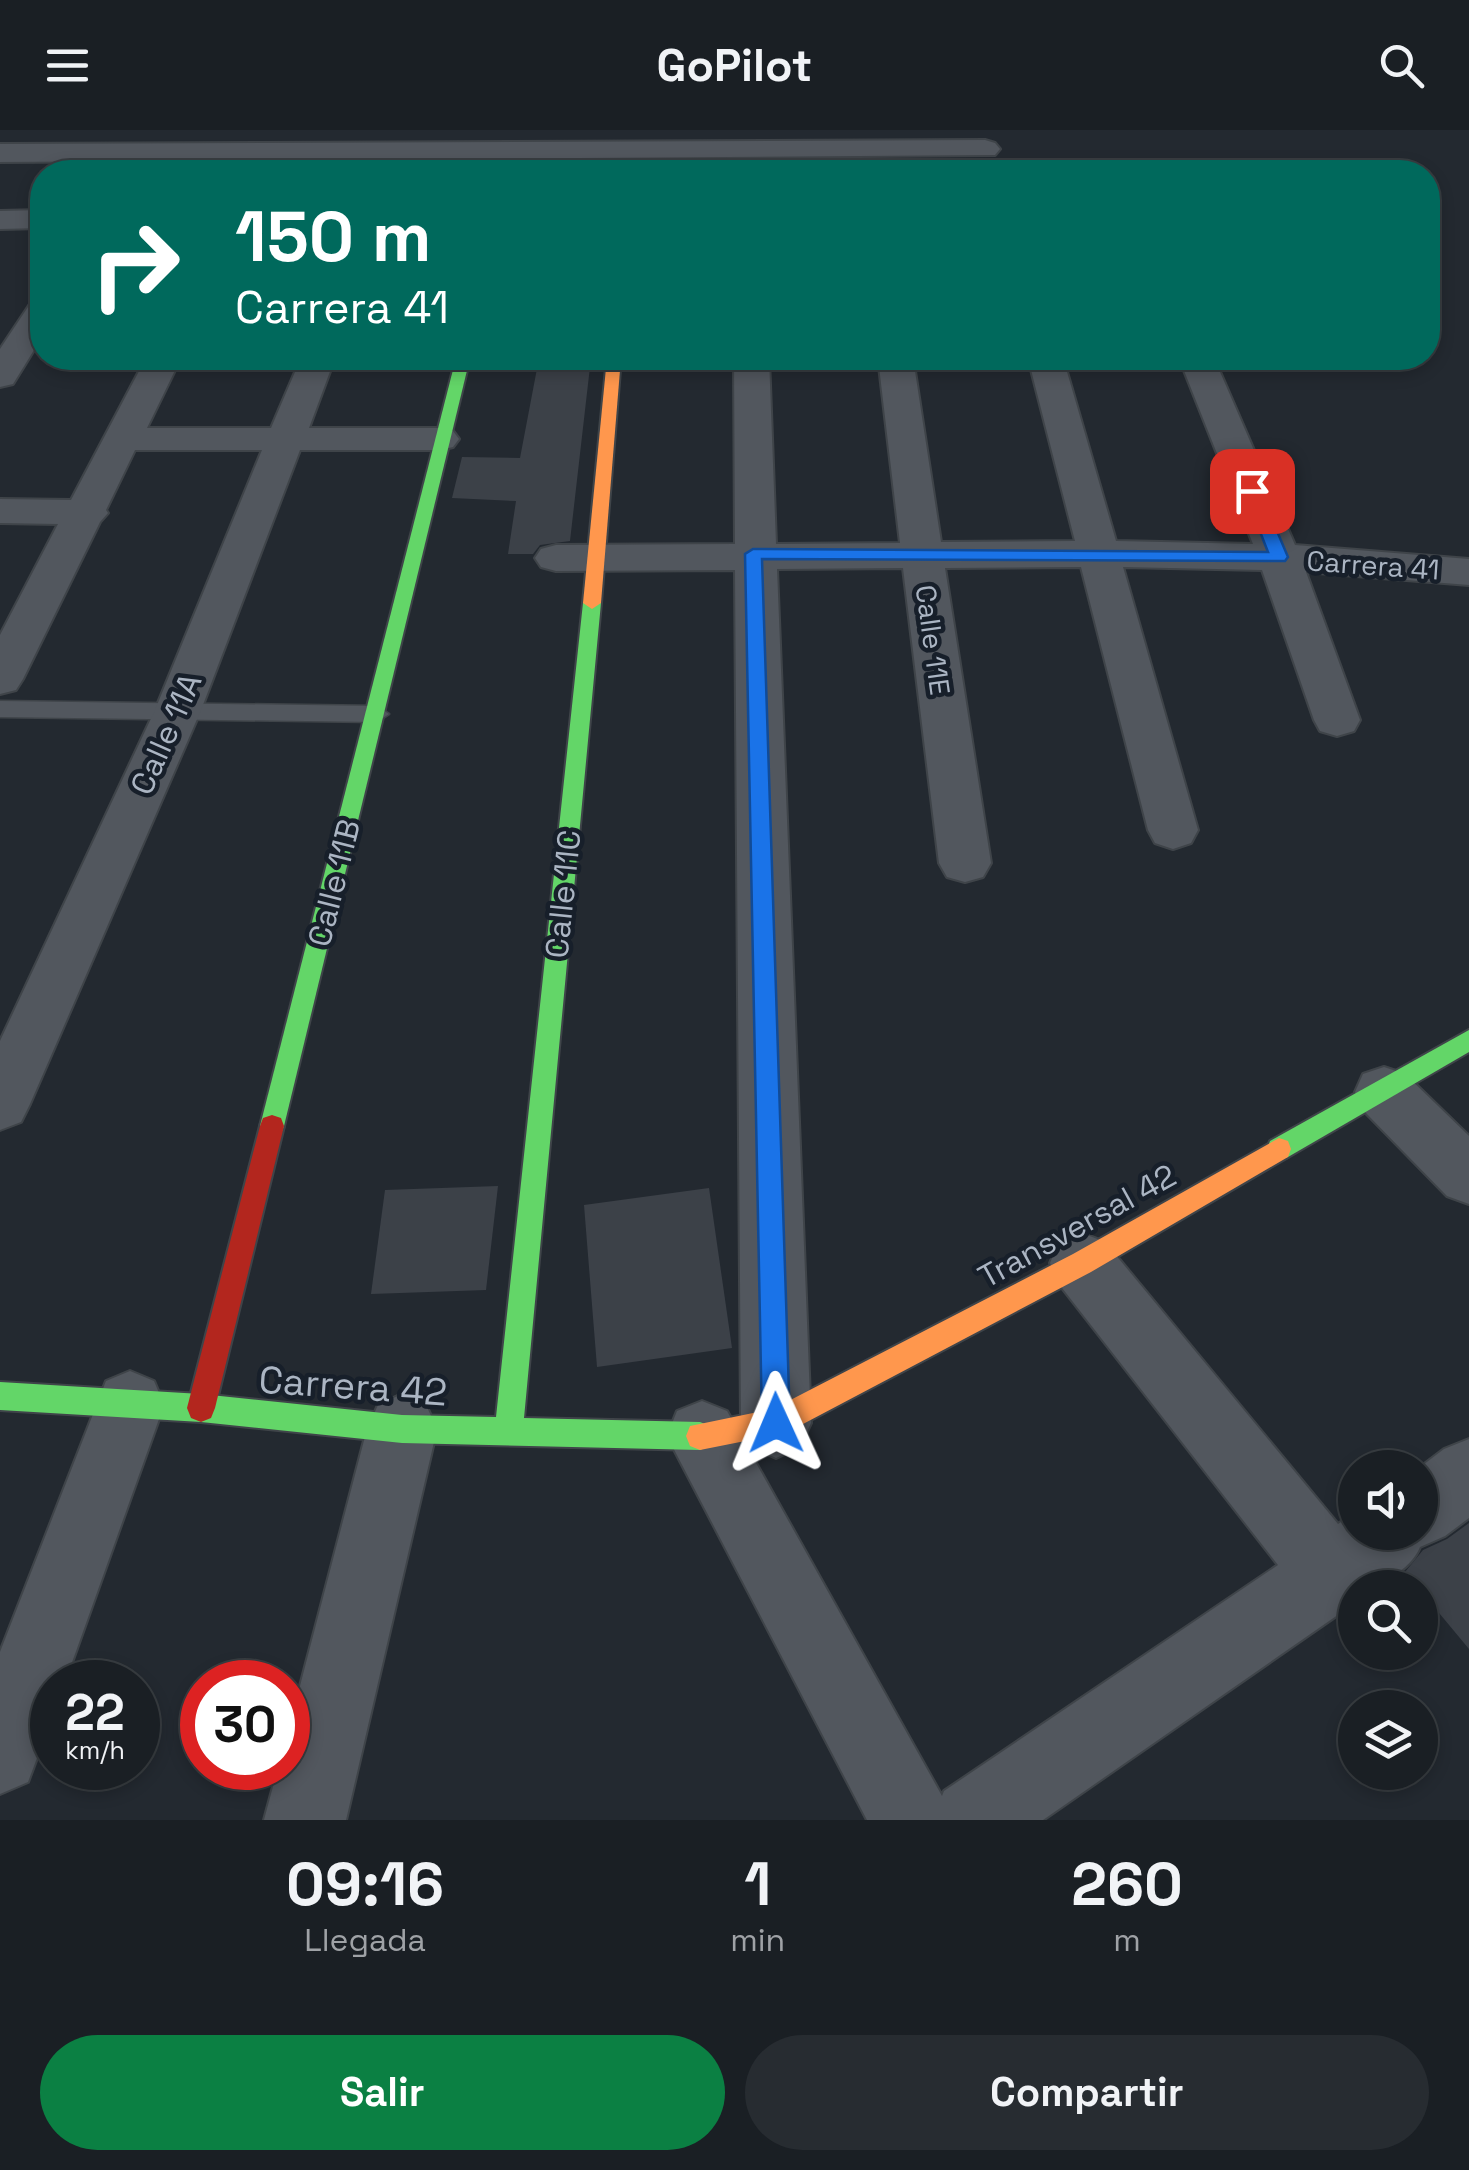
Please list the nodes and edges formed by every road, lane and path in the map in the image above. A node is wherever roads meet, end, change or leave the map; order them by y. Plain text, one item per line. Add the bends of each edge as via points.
1 (985, 150) edge
2 (257, 151) edge
3 (0, 152) edge
4 (509, 152) edge
5 (30, 219) edge
6 (0, 220) edge
7 (30, 330) edge
8 (157, 370) edge
9 (314, 370) edge
10 (460, 370) edge
11 (612, 370) edge
12 (751, 370) edge
13 (897, 370) edge
14 (1049, 370) edge
15 (1202, 370) edge
16 (0, 376) edge
17 (288, 438) junction
18 (124, 439) junction
19 (440, 439) junction
20 (0, 511) edge
21 (88, 513) junction
22 (753, 554) junction
23 (1100, 554) junction
24 (921, 555) junction
25 (577, 557) junction
26 (1279, 557) junction
27 (1469, 572) edge
28 (0, 680) edge
29 (0, 709) edge
30 (178, 710) junction
31 (377, 714) junction
32 (1337, 720) dead end
33 (1173, 830) dead end
34 (965, 863) dead end
35 (1469, 1040) edge
36 (1384, 1092) junction
37 (0, 1104) edge
38 (1469, 1176) edge
39 (1082, 1263) junction
40 (0, 1396) edge
41 (130, 1405) junction
42 (201, 1408) junction
43 (776, 1423) junction
44 (402, 1429) junction
45 (509, 1429) junction
46 (702, 1436) junction
47 (1469, 1474) edge
48 (1438, 1497) edge
49 (1361, 1554) edge
50 (0, 1754) edge
51 (305, 1820) edge
52 (911, 1820) edge
53 (972, 1820) edge

1 - 4 street
2 - 3 street
2 - 4 street
5 - 6 street
7 - 16 street
8 - 18 street
9 - 17 street, Calle 11A
10 - 19 street, Calle 11B
11 - 25 street, Calle 11C
12 - 22 street
13 - 24 street, Calle 11E
14 - 23 street
15 - 26 street
17 - 18 street
17 - 19 street
17 - 30 street, Calle 11A
18 - 21 street
19 - 31 street, Calle 11B
20 - 21 street
21 - 28 street
22 - 24 street, Carrera 41
22 - 25 street, Carrera 41
22 - 43 street
23 - 24 street, Carrera 41
23 - 26 street, Carrera 41
23 - 33 street
24 - 34 street, Calle 11E
25 - 45 street, Calle 11C
26 - 27 street, Carrera 41
26 - 32 street
29 - 30 lane
30 - 31 lane
30 - 37 street, Calle 11A
31 - 42 street, Calle 11B
35 - 36 street, Transversal 42
36 - 38 street
36 - 39 street, Transversal 42
39 - 43 street, Transversal 42
39 - 49 street
40 - 41 street, Carrera 42
41 - 42 street, Carrera 42
41 - 50 street
42 - 44 street, Carrera 42
43 - 46 street, Transversal 42
44 - 45 street, Carrera 42
44 - 51 street
45 - 46 street, Carrera 42
46 - 52 street
47 - 48 street
49 - 53 street

